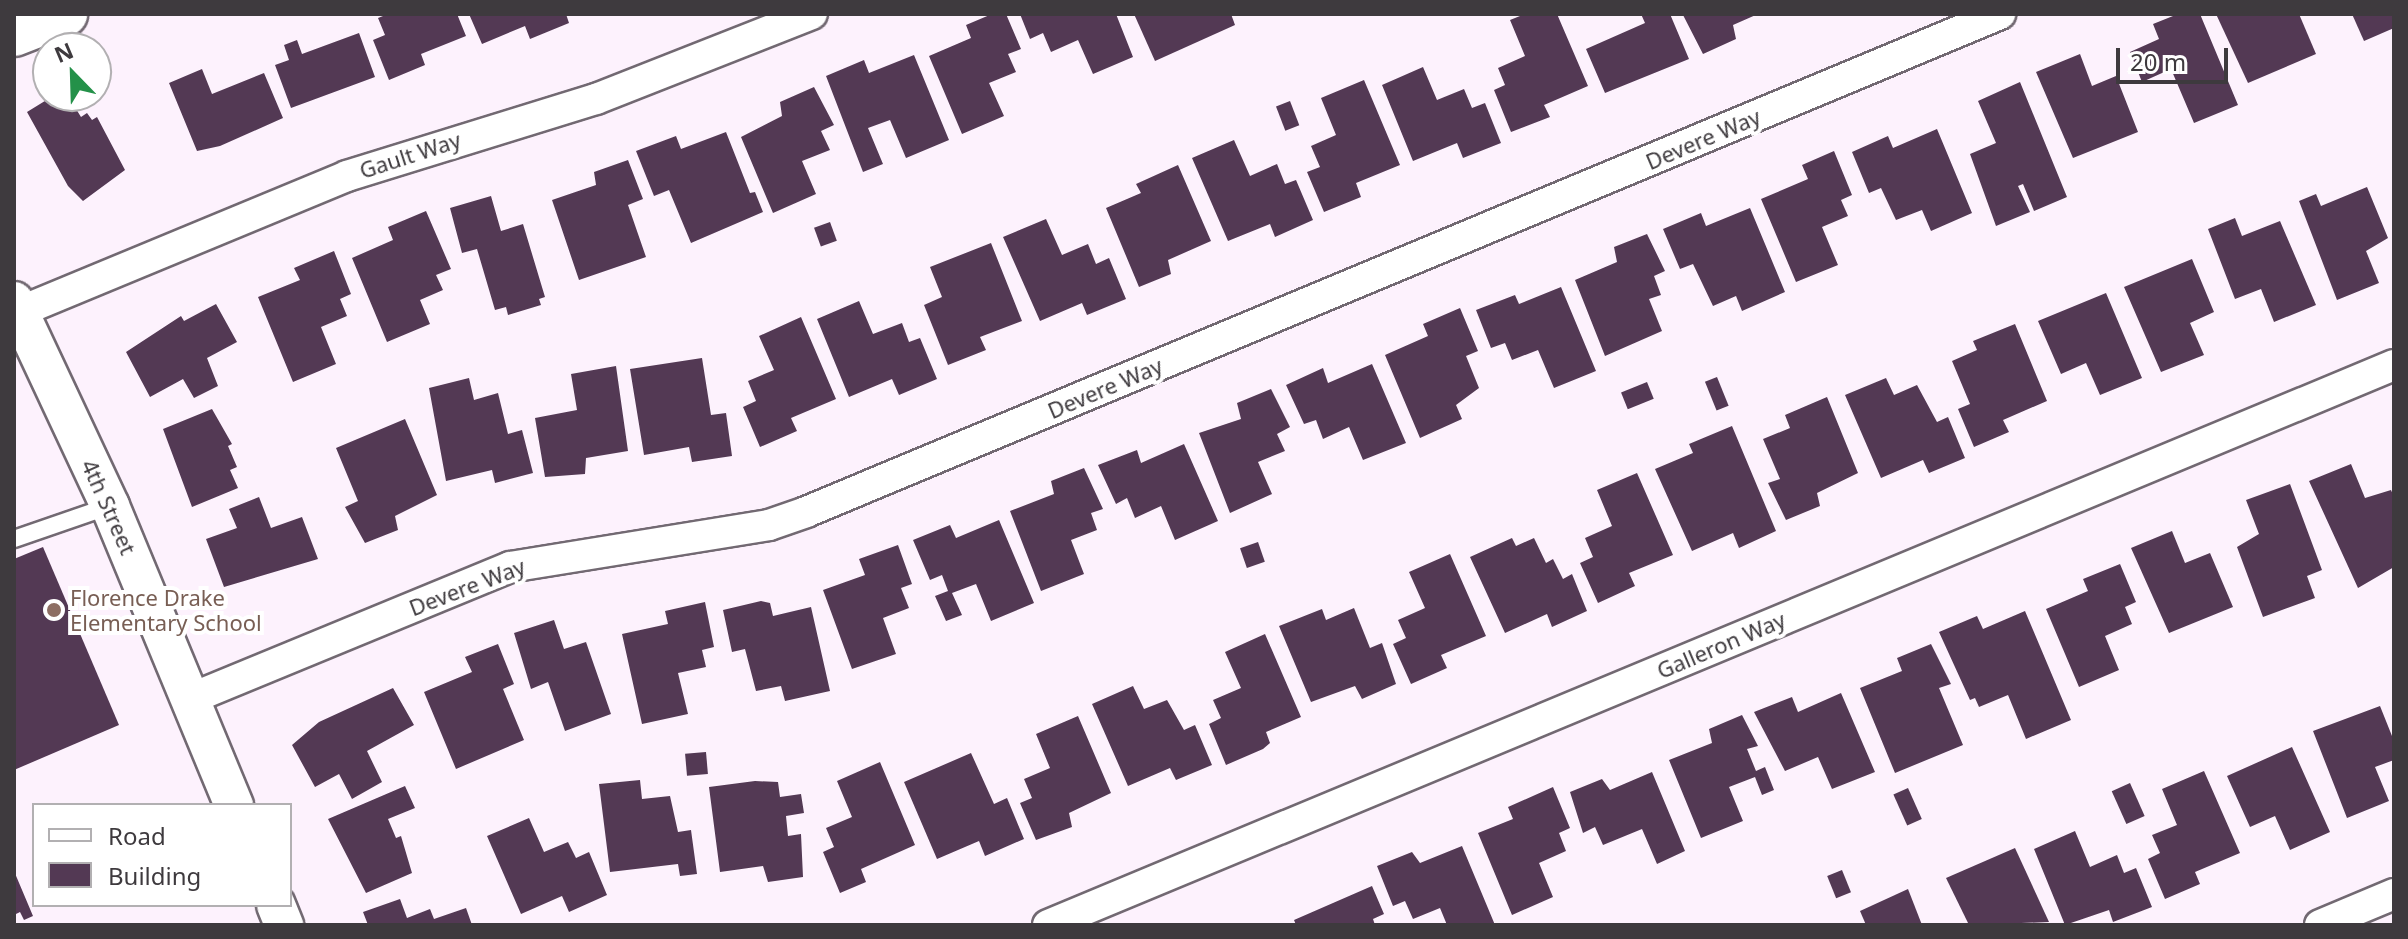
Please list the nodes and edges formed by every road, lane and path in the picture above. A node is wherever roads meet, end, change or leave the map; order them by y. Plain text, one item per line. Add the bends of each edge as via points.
1 (65, 14) edge
2 (812, 14) edge
3 (2000, 14) edge
4 (14, 34) edge
5 (15, 309) edge
6 (2394, 365) edge
7 (110, 506) junction
8 (14, 539) edge
9 (190, 699) junction
10 (233, 803) edge
11 (2394, 894) edge
12 (1048, 925) edge
13 (2320, 925) edge

1 - 4 main road
2 - 5 street, Gault Way via 596,99 347,176
3 - 9 street, Devere Way via 806,512 769,525 510,567
5 - 7 street, 4th Street
6 - 12 street, Galleron Way
7 - 8 lane
7 - 9 street, 4th Street
9 - 10 street, 4th Street
11 - 13 street

